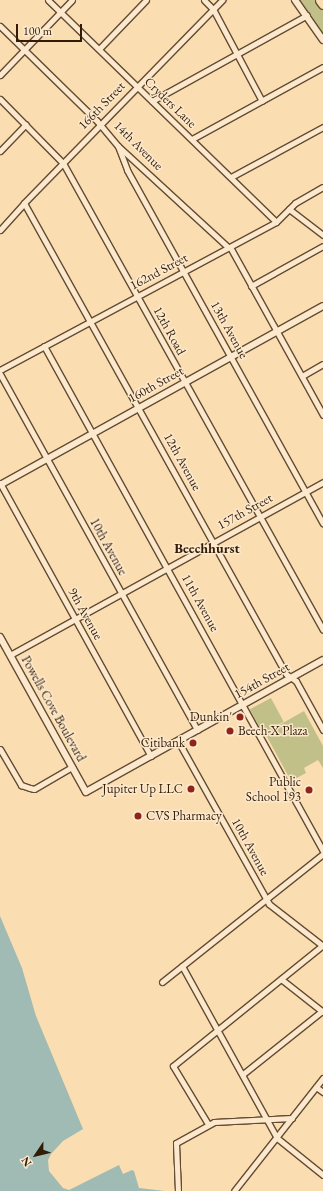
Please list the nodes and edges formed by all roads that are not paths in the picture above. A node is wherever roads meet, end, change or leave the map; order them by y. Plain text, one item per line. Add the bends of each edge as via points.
1 (48, 0) edge
2 (72, 0) edge
3 (146, 0) edge
4 (204, 0) edge
5 (222, 0) edge
6 (295, 0) edge
7 (320, 0) edge
8 (323, 4) edge
9 (213, 8) junction
10 (61, 12) junction
11 (307, 15) junction
12 (0, 26) edge
13 (323, 40) edge
14 (24, 49) junction
15 (99, 49) junction
16 (238, 54) junction
17 (323, 67) edge
18 (0, 75) edge
19 (137, 86) junction
20 (0, 99) edge
21 (152, 101) junction
22 (262, 101) junction
23 (26, 124) junction
24 (100, 124) junction
25 (323, 127) edge
26 (192, 139) junction
27 (118, 146) junction
28 (0, 151) edge
29 (63, 163) junction
30 (231, 177) junction
31 (323, 187) edge
32 (24, 203) junction
33 (289, 209) junction
34 (276, 222) junction
35 (1, 226) edge
36 (323, 235) edge
37 (323, 246) edge
38 (229, 247) junction
39 (184, 271) junction
40 (251, 286) junction
41 (137, 296) junction
42 (323, 306) edge
43 (91, 321) junction
44 (277, 331) junction
45 (44, 346) junction
46 (231, 356) junction
47 (323, 364) edge
48 (0, 370) edge
49 (0, 374) edge
50 (302, 376) junction
51 (185, 382) junction
52 (139, 408) junction
53 (323, 415) edge
54 (93, 433) junction
55 (47, 459) junction
56 (323, 482) edge
57 (0, 484) edge
58 (305, 492) junction
59 (260, 517) junction
60 (323, 523) edge
61 (214, 542) junction
62 (168, 568) junction
63 (122, 594) junction
64 (75, 619) junction
65 (323, 630) edge
66 (0, 638) edge
67 (10, 655) junction
68 (323, 660) edge
69 (291, 678) junction
70 (242, 705) junction
71 (197, 730) junction
72 (323, 730) edge
73 (178, 741) junction
74 (0, 749) edge
75 (151, 756) junction
76 (72, 767) junction
77 (86, 792) joint
78 (323, 851) edge
79 (323, 854) edge
80 (266, 899) junction
81 (323, 946) edge
82 (182, 966) junction
83 (281, 979) junction
84 (162, 982) dead end
85 (322, 1012) edge
86 (218, 1031) junction
87 (242, 1074) junction
88 (323, 1078) edge
89 (316, 1087) junction
90 (323, 1092) edge
91 (292, 1118) junction
92 (268, 1119) junction
93 (208, 1124) junction
94 (276, 1138) junction
95 (323, 1175) edge
96 (178, 1191) edge
97 (234, 1191) edge

1 - 10 street, Cryders Lane
2 - 10 street
3 - 15 street
4 - 9 street
5 - 9 street, 166th Street
6 - 11 street
7 - 8 highway
9 - 16 street
9 - 19 street, 166th Street
10 - 14 street
10 - 15 street, Cryders Lane
11 - 13 street
11 - 16 street
12 - 14 street, 14th Avenue
14 - 18 street
14 - 24 street, 14th Avenue
15 - 19 street, Cryders Lane
16 - 21 street
16 - 22 street
17 - 22 street
19 - 21 street, Cryders Lane
19 - 24 street, 166th Street
20 - 23 street, 12th Road
21 - 26 street, Cryders Lane
22 - 26 street
23 - 28 street
23 - 29 street, 12th Road
24 - 27 street, 14th Avenue
24 - 29 street, 166th Street
25 - 30 street
26 - 30 street, Cryders Lane
27 - 38 street, 14th Avenue
27 - 39 street, 13th Avenue via 127,170
29 - 32 street, 166th Street
29 - 41 street, 12th Road
30 - 34 street, Cryders Lane
31 - 33 street, 162nd Street
32 - 35 street, 166th Street
32 - 43 street, 12th Avenue
33 - 34 street, 162nd Street
33 - 36 street
34 - 38 street, 162nd Street
37 - 40 street
38 - 39 street, 162nd Street
38 - 40 street, 14th Avenue
39 - 41 street, 162nd Street
39 - 46 street, 13th Avenue
40 - 44 street, 14th Avenue
41 - 43 street, 162nd Street
41 - 51 street, 12th Road
42 - 44 street, 160th Street
43 - 45 street, 162nd Street
43 - 52 street, 12th Avenue
44 - 46 street, 160th Street
44 - 50 street, 14th Avenue
45 - 48 street, 162nd Street
45 - 54 street, 11th Avenue
46 - 51 street, 160th Street
46 - 58 street, 13th Avenue
47 - 50 street
49 - 55 street, 10th Avenue
50 - 53 street, 14th Avenue
51 - 52 street, 160th Street
51 - 59 street, 12th Road
52 - 54 street, 160th Street
52 - 61 street, 12th Avenue
54 - 55 street, 160th Street
54 - 62 street, 11th Avenue
55 - 57 street, 160th Street
55 - 63 street, 10th Avenue
56 - 58 street, 157th Street
57 - 64 street, 9th Avenue
58 - 59 street, 157th Street
58 - 60 street, 13th Avenue
59 - 61 street, 157th Street
59 - 65 street, 12th Road
61 - 62 street, 157th Street
61 - 69 street, 12th Avenue via 286,674
62 - 63 street, 157th Street
62 - 70 street, 11th Avenue
63 - 64 street, 157th Street
63 - 71 street, 10th Avenue
64 - 67 street, 157th Street
64 - 75 street, 9th Avenue
66 - 67 street, Powells Cove Boulevard
67 - 76 street, Powells Cove Boulevard
68 - 69 street, 154th Street
69 - 70 street, 154th Street
69 - 72 street, 12th Avenue via 296,681
70 - 71 street, 154th Street
70 - 78 street, 11th Avenue
71 - 73 street, 154th Street
73 - 75 street, 154th Street
73 - 80 street, 10th Avenue
74 - 76 street via 21,785 34,789
75 - 77 street, 154th Street
76 - 77 street, Powells Cove Boulevard
79 - 80 street
80 - 81 street, 10th Avenue
80 - 82 street
81 - 83 street
82 - 84 street
82 - 86 street
83 - 85 street
83 - 86 street
85 - 87 street
86 - 87 street
86 - 93 street via 173,1066
87 - 92 street
88 - 89 street
89 - 90 street
89 - 91 street
91 - 92 street
91 - 94 street
92 - 93 street
92 - 94 street
93 - 96 street via 176,1143
94 - 95 street
94 - 97 street

